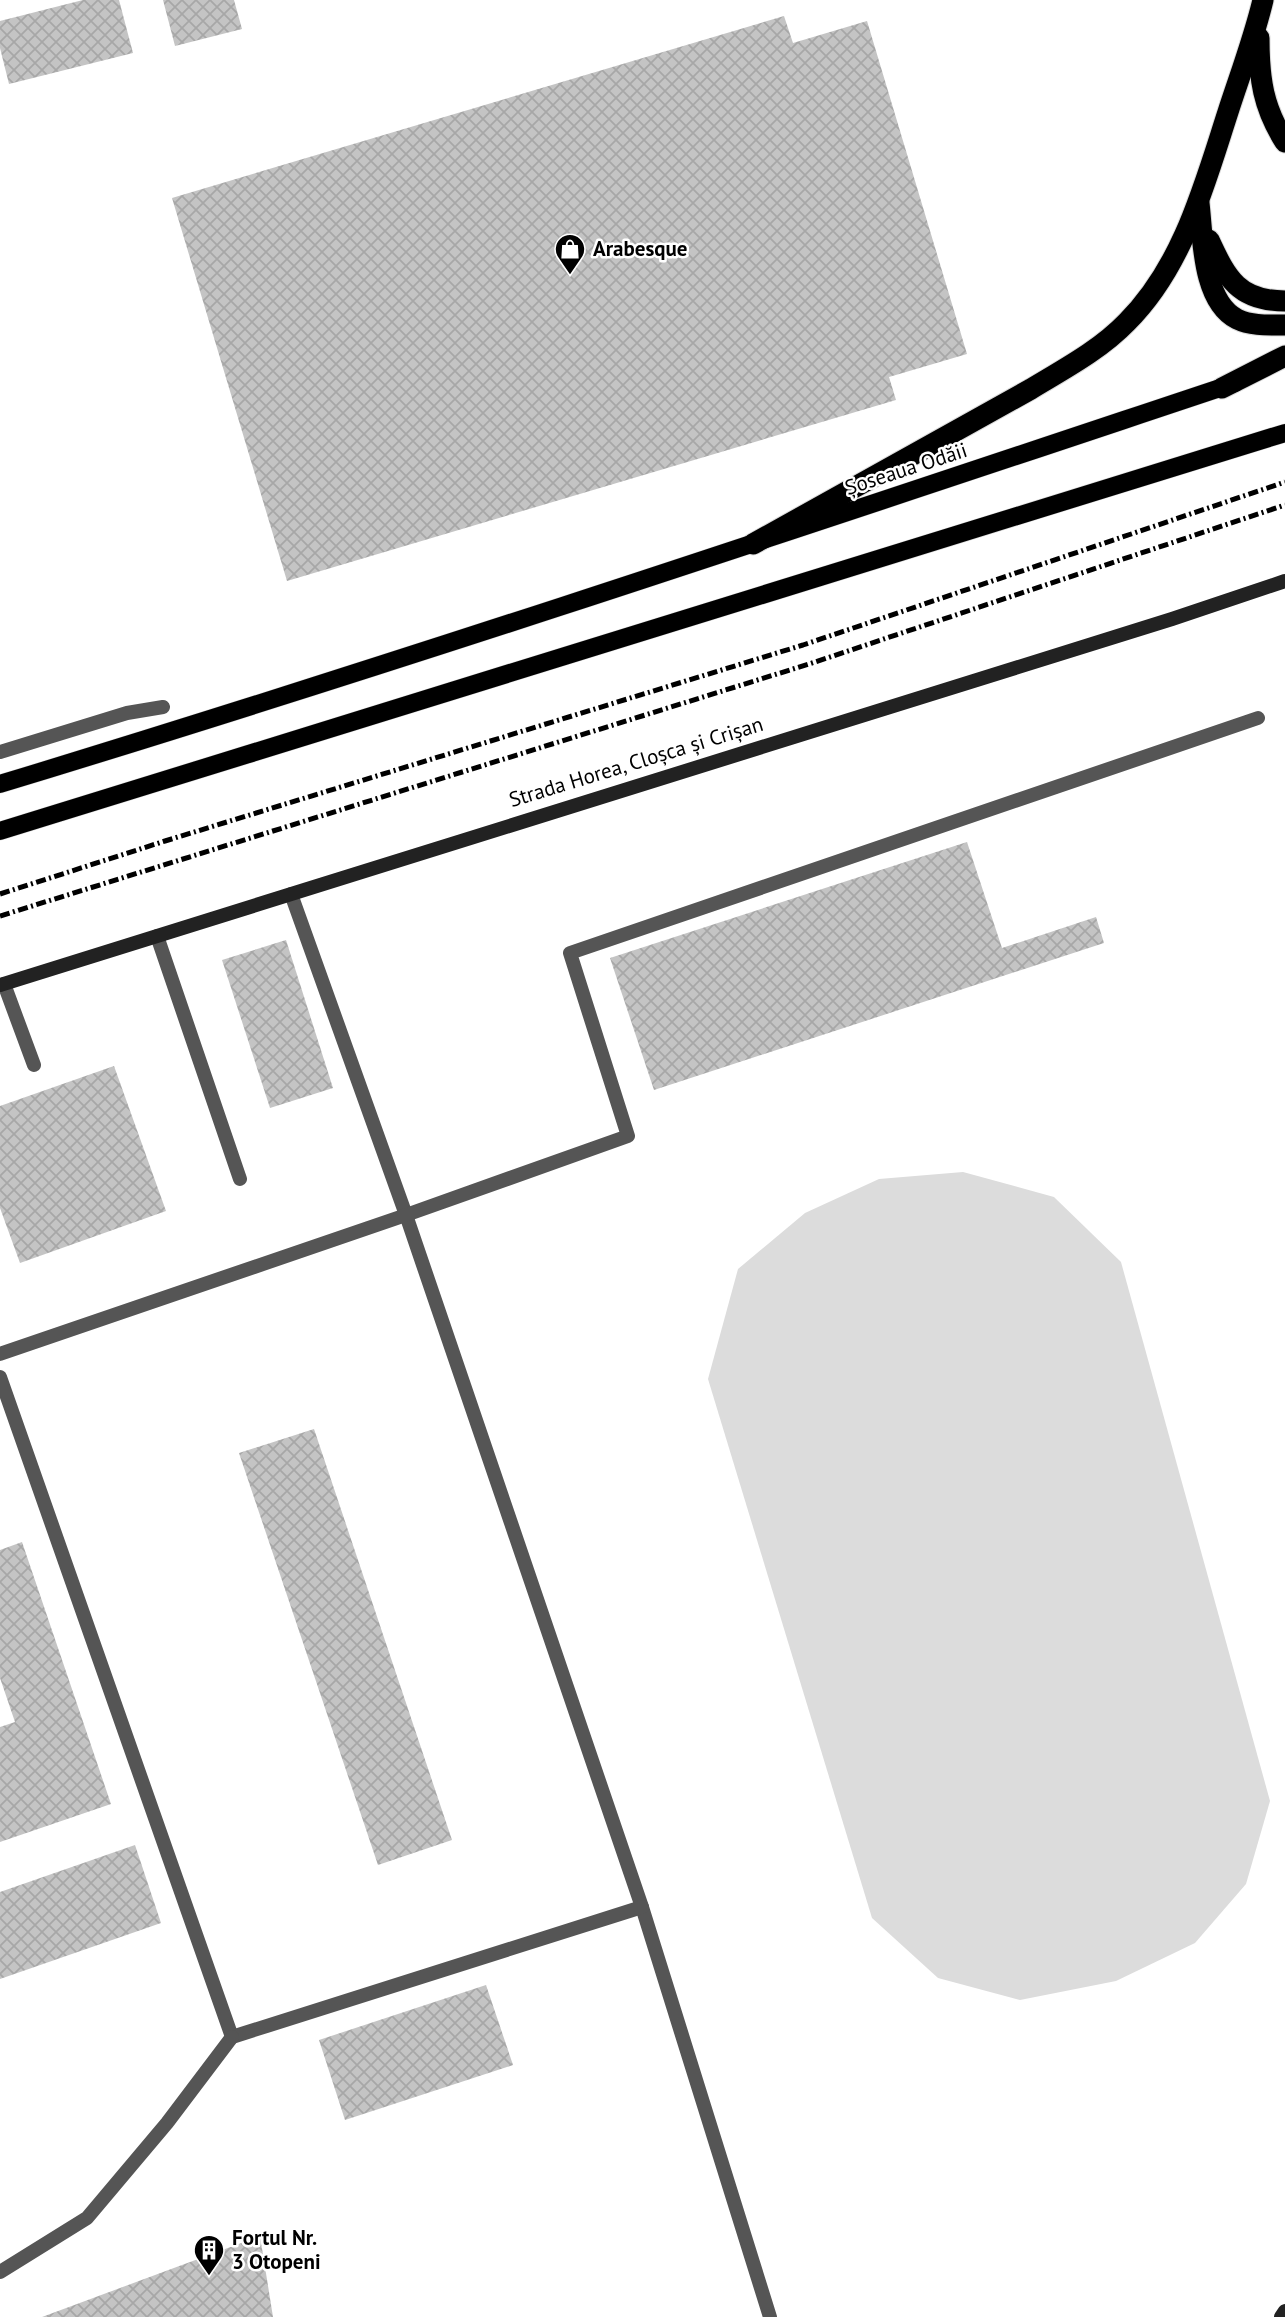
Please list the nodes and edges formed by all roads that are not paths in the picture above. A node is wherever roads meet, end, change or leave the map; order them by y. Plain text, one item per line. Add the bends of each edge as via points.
1 (1262, 7) edge
2 (1285, 142) edge
3 (1199, 203) junction
4 (1202, 226) junction
5 (1285, 301) edge
6 (1285, 325) edge
7 (1285, 356) edge
8 (1285, 367) edge
9 (1222, 388) junction
10 (1285, 433) edge
11 (753, 544) junction
12 (1285, 581) edge
13 (163, 707) dead end
14 (1258, 718) dead end
15 (0, 752) edge
16 (0, 784) edge
17 (0, 831) edge
18 (291, 894) junction
19 (157, 936) junction
20 (2, 985) edge
21 (34, 1065) dead end
22 (240, 1179) dead end
23 (406, 1216) junction
24 (0, 1353) edge
25 (0, 1377) edge
26 (642, 1907) junction
27 (232, 2037) junction
28 (0, 2272) edge
29 (1285, 2311) edge
30 (770, 2317) edge
31 (1281, 2317) edge

1 - 2 highway via 1259,69 1263,93 1272,122
1 - 3 highway
3 - 4 highway
3 - 11 highway via 1153,292 1104,342 1031,389
4 - 5 highway via 1219,262 1242,291 1255,299
4 - 6 highway via 1210,285 1227,312 1249,323
7 - 9 highway
8 - 9 main road, Șoseaua Odăii
9 - 11 main road, Șoseaua Odăii
10 - 17 main road
11 - 16 main road, Șoseaua Odăii
12 - 18 street, Strada Horea, Cloșca și Crișan
13 - 15 lane via 127,713
14 - 23 lane via 570,953 628,1136
18 - 19 street, Strada Horea, Cloșca și Crișan
18 - 23 lane
19 - 20 street, Strada Horea, Cloșca și Crișan
19 - 22 lane
20 - 21 lane
23 - 24 lane
23 - 26 lane
25 - 27 lane
26 - 27 lane
26 - 30 lane
27 - 28 lane via 87,2218
29 - 31 street

